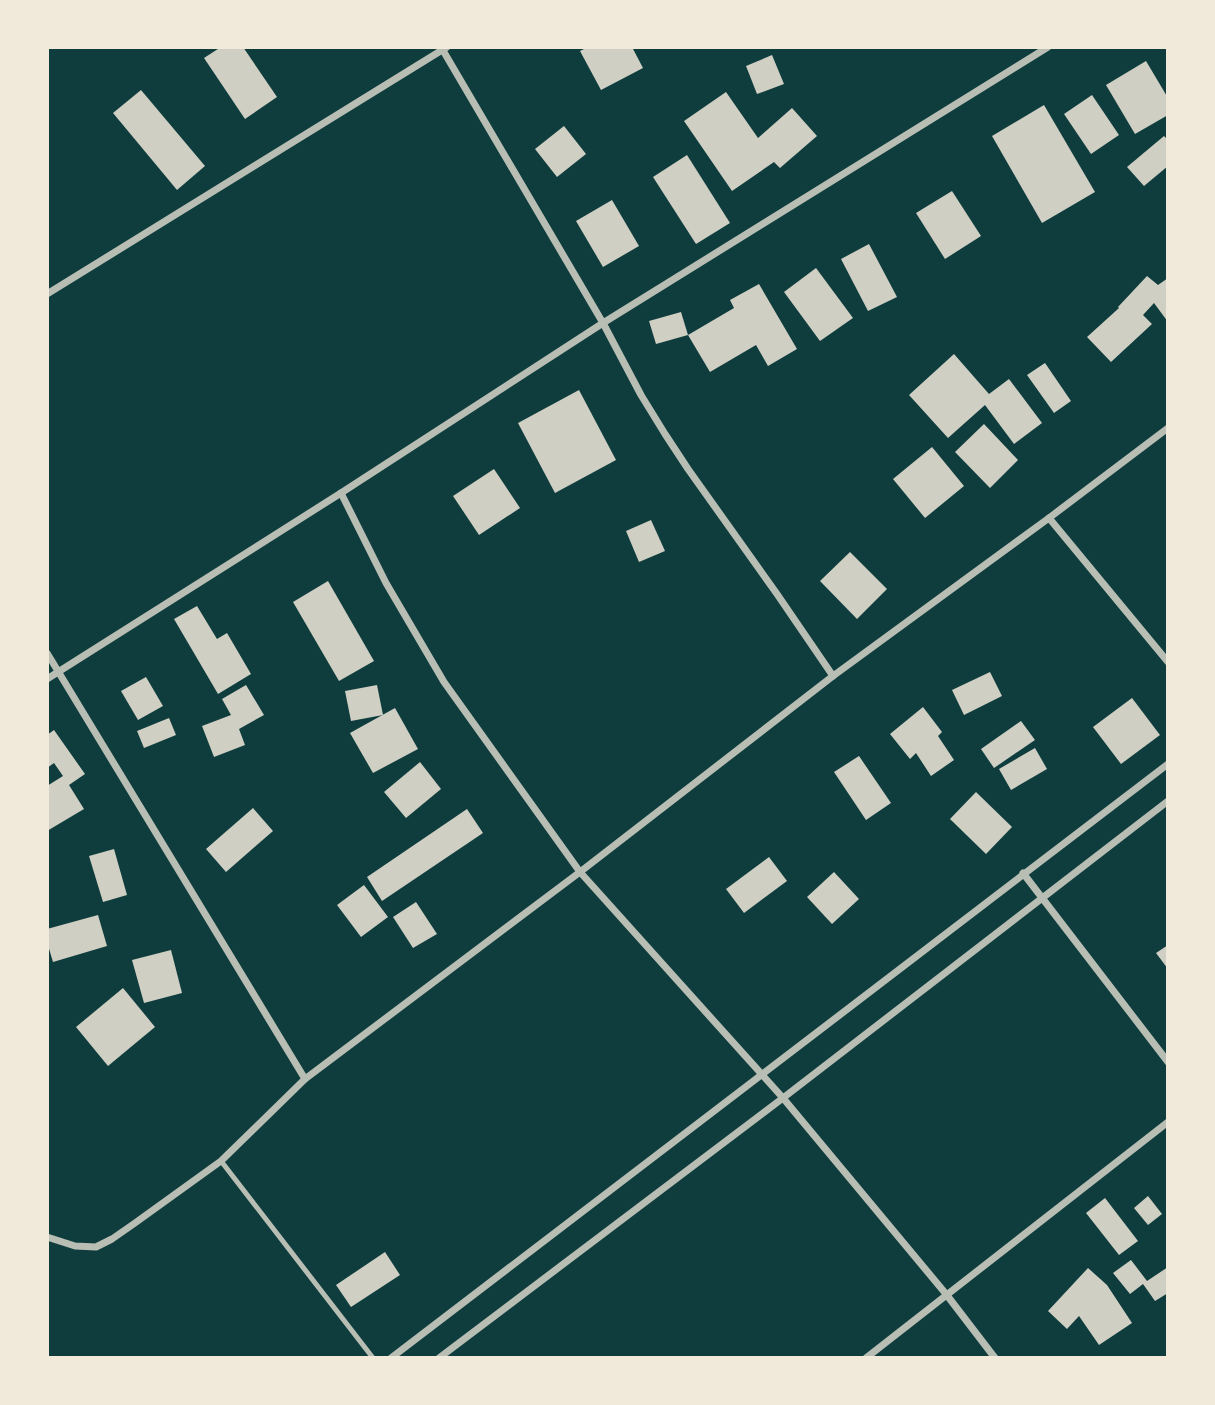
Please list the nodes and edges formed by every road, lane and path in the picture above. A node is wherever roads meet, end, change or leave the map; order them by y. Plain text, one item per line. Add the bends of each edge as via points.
1 (1048, 47) edge
2 (443, 48) edge
3 (47, 294) edge
4 (603, 323) junction
5 (1168, 428) edge
6 (341, 493) junction
7 (1049, 518) junction
8 (47, 653) edge
9 (1168, 662) edge
10 (58, 672) junction
11 (833, 676) junction
12 (47, 678) edge
13 (1168, 764) edge
14 (1168, 801) edge
15 (580, 872) junction
16 (1023, 873) junction
17 (1043, 897) junction
18 (1168, 1062) edge
19 (761, 1074) junction
20 (305, 1079) junction
21 (783, 1098) junction
22 (1168, 1122) edge
23 (220, 1161) junction
24 (47, 1237) edge
25 (946, 1294) junction
26 (373, 1358) edge
27 (391, 1358) edge
28 (439, 1358) edge
29 (866, 1358) edge
30 (995, 1358) edge

1 - 4 street
2 - 3 street
2 - 4 street
4 - 6 street
4 - 11 street via 680,458
5 - 7 street
6 - 10 street
6 - 15 street via 444,682
7 - 9 street
7 - 11 street
8 - 10 street
10 - 12 street
10 - 20 street
11 - 15 street
13 - 16 street
14 - 17 street
15 - 19 street
15 - 20 street
16 - 17 street
16 - 19 street
17 - 18 street
17 - 21 street
19 - 21 street
19 - 27 street
20 - 23 street
21 - 25 street
21 - 28 street
22 - 25 street
23 - 24 street via 96,1247
23 - 26 lane
25 - 29 street
25 - 30 street

